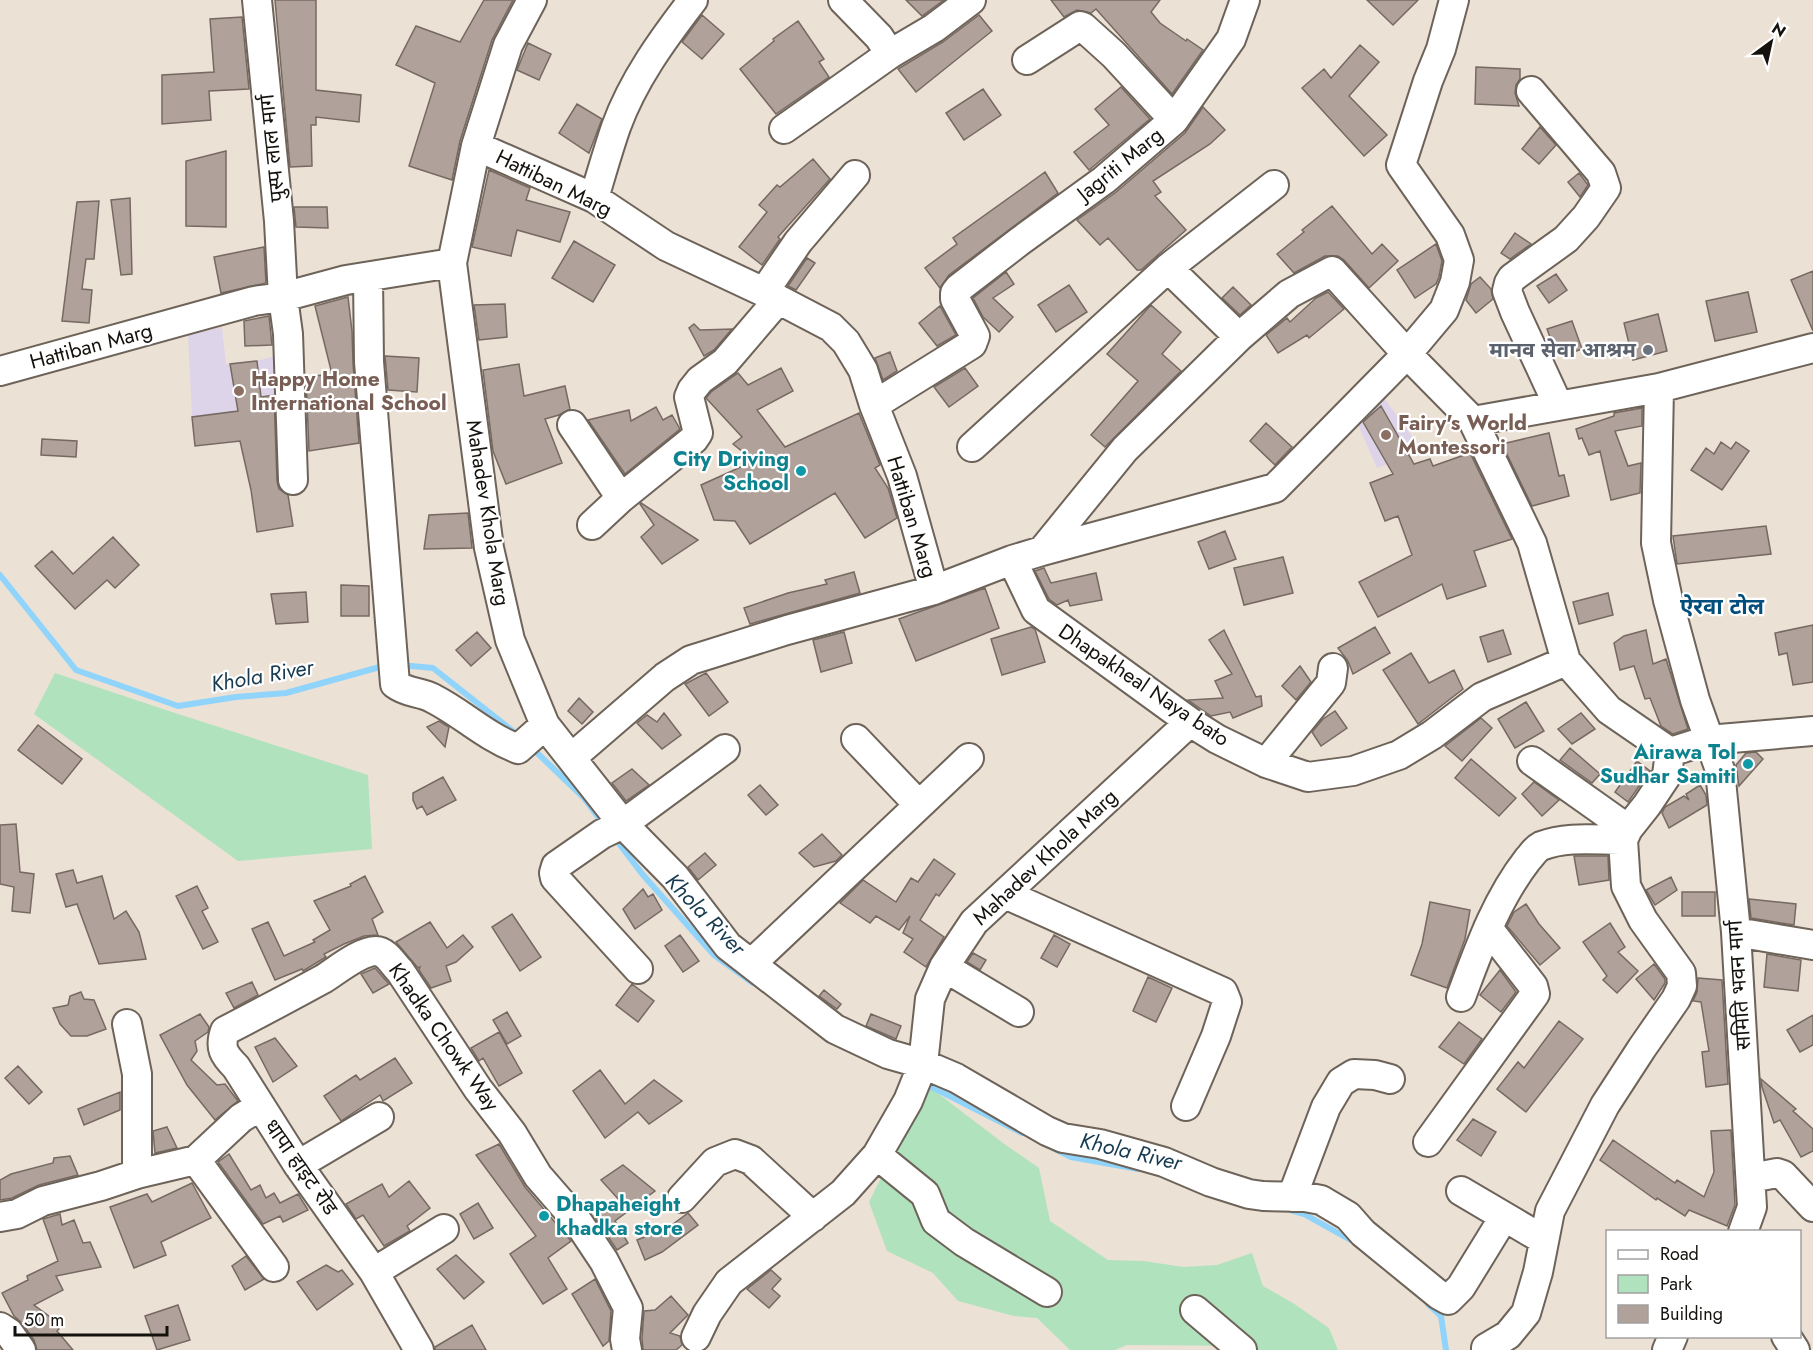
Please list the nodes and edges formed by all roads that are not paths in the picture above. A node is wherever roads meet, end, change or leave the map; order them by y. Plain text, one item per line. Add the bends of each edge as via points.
1 (257, 0) edge
2 (532, 0) edge
3 (693, 0) edge
4 (843, 0) edge
5 (971, 0) edge
6 (1245, 0) edge
7 (1454, 0) edge
8 (890, 54) junction
9 (1027, 60) dead end
10 (1532, 91) dead end
11 (1174, 120) junction
12 (784, 129) dead end
13 (476, 146) junction
14 (855, 175) dead end
15 (1274, 184) dead end
16 (594, 198) junction
17 (452, 263) junction
18 (1168, 268) junction
19 (368, 277) junction
20 (771, 296) junction
21 (283, 297) junction
22 (1239, 337) junction
23 (1813, 348) edge
24 (1407, 354) junction
25 (0, 370) edge
26 (1659, 388) junction
27 (874, 405) junction
28 (1558, 405) junction
29 (1473, 421) junction
30 (572, 425) dead end
31 (972, 447) dead end
32 (293, 480) dead end
33 (621, 498) junction
34 (592, 525) dead end
35 (1042, 551) junction
36 (1012, 560) junction
37 (934, 590) junction
38 (1566, 660) junction
39 (1333, 668) dead end
40 (1190, 722) junction
41 (1813, 731) edge
42 (531, 737) junction
43 (856, 739) dead end
44 (1708, 740) junction
45 (724, 749) dead end
46 (1670, 752) junction
47 (571, 758) junction
48 (969, 758) dead end
49 (1532, 761) dead end
50 (1266, 763) junction
51 (919, 805) junction
52 (613, 828) junction
53 (1626, 835) junction
54 (1005, 894) junction
55 (1488, 928) junction
56 (1736, 932) junction
57 (1813, 945) edge
58 (752, 963) junction
59 (944, 967) junction
60 (638, 969) dead end
61 (1461, 997) dead end
62 (1019, 1012) dead end
63 (127, 1024) dead end
64 (921, 1070) junction
65 (1390, 1079) dead end
66 (1186, 1106) dead end
67 (260, 1107) junction
68 (379, 1117) dead end
69 (1428, 1142) dead end
70 (877, 1155) junction
71 (195, 1160) junction
72 (298, 1165) junction
73 (137, 1174) junction
74 (1751, 1178) junction
75 (1461, 1191) dead end
76 (1292, 1197) junction
77 (682, 1198) dead end
78 (1813, 1207) edge
79 (0, 1217) edge
80 (813, 1217) junction
81 (1504, 1217) junction
82 (444, 1229) dead end
83 (1744, 1230) edge
84 (1544, 1240) junction
85 (274, 1267) dead end
86 (374, 1272) junction
87 (1047, 1292) dead end
88 (1195, 1310) dead end
89 (0, 1327) edge
90 (697, 1346) edge
91 (1486, 1348) dead end
92 (21, 1350) edge
93 (419, 1350) edge
94 (627, 1350) edge
95 (1242, 1350) edge

1 - 21 street, पुस्प लाल मार्ग
2 - 13 street via 508,45
3 - 16 street via 637,82 616,126
4 - 8 street
5 - 8 street
6 - 11 street, Jagriti Marg via 1231,39
7 - 24 street, Hattiban Marg via 1401,165 1450,235 1459,260 1444,310
8 - 12 street
9 - 11 street via 1083,27
10 - 28 street via 1601,173 1606,188 1566,239 1509,283 1515,312
11 - 27 street, Jagriti Marg via 1104,180 959,288 956,299 975,340
13 - 16 street, Hattiban Marg
13 - 17 street, Hattiban Marg
14 - 20 street via 798,242
15 - 18 street
16 - 20 street, Hattiban Marg via 666,246
17 - 19 street, Hattiban Marg
17 - 42 street, Mahadev Khola Marg via 489,548
18 - 22 street
18 - 31 street
19 - 21 street, Hattiban Marg
19 - 42 street via 369,362 395,684 405,692 434,698 489,736
20 - 27 street, Hattiban Marg via 831,327 846,342 863,370
20 - 33 street via 725,362 692,390 689,397 698,433 694,439
21 - 25 street, Hattiban Marg via 254,301
21 - 32 street, पुस्प लाल मार्ग
22 - 24 street via 1289,294 1332,271
22 - 35 street via 1125,449
23 - 26 street
24 - 29 street
24 - 35 street, Hattiban Marg via 1275,488
26 - 28 street
26 - 44 street, समिति भवन मार्ग via 1656,543
27 - 37 street, Hattiban Marg via 902,476
28 - 29 street
29 - 38 street via 1532,543
30 - 33 street
33 - 34 street
35 - 36 street, Hattiban Marg
36 - 37 street, Hattiban Marg
36 - 40 street, Dhapakheal Naya bato via 1036,610
37 - 47 street, Hattiban Marg via 691,660 665,677
38 - 46 street via 1609,710
38 - 50 street, Dhapakheal Naya bato via 1482,697 1399,755 1362,768 1308,777
39 - 50 street via 1330,683
40 - 50 street, Dhapakheal Naya bato
40 - 54 street, Mahadev Khola Marg
41 - 44 street
42 - 47 street, Mahadev Khola Marg
43 - 51 street
44 - 46 street
44 - 56 street, समिति भवन मार्ग via 1720,770
45 - 52 street
46 - 53 street via 1666,775
47 - 52 street, Mahadev Khola Marg
48 - 51 street
49 - 53 street
51 - 58 street
52 - 58 street, Mahadev Khola Marg via 675,877 728,946
52 - 60 street via 556,866 554,873
53 - 55 street via 1564,839 1537,848 1505,893
53 - 84 street via 1626,886 1643,920 1681,973 1682,986 1605,1105 1550,1211
54 - 59 street, Mahadev Khola Marg via 974,922
54 - 66 street via 1223,992 1227,1002 1216,1036
55 - 61 street
55 - 69 street via 1533,986 1535,994
56 - 57 street
56 - 74 street, समिति भवन मार्ग
58 - 64 street, Mahadev Khola Marg via 835,1029
59 - 62 street
59 - 64 street, Mahadev Khola Marg via 930,999
63 - 73 street via 137,1074
64 - 70 street
64 - 76 street via 956,1078 1063,1138 1164,1162 1249,1194
65 - 76 street via 1354,1074 1341,1082 1326,1107
67 - 71 street, धापा हाइट रोड via 240,1118
67 - 72 street, धापा हाइट रोड
67 - 94 street, Khadka Chowk Way via 236,1067 224,1055 221,1047 225,1032 373,951 387,956 512,1133 537,1176 578,1222 604,1260 628,1308
68 - 72 street
70 - 80 street via 843,1193
70 - 87 street via 925,1194 936,1221
71 - 73 street, धापा हाइट रोड
71 - 85 street
72 - 86 street, धापा हाइट रोड
73 - 79 street, धापा हाइट रोड
74 - 78 street via 1783,1175
74 - 83 street, समिति भवन मार्ग via 1752,1207
75 - 81 street
76 - 81 street via 1321,1200 1348,1216 1363,1233 1448,1300 1461,1287
77 - 80 street via 715,1162 735,1154 751,1160
80 - 90 street via 729,1282 707,1314
81 - 84 street
82 - 86 street
84 - 91 street via 1526,1313 1508,1335
86 - 93 street, धापा हाइट रोड
88 - 95 street
89 - 92 street

